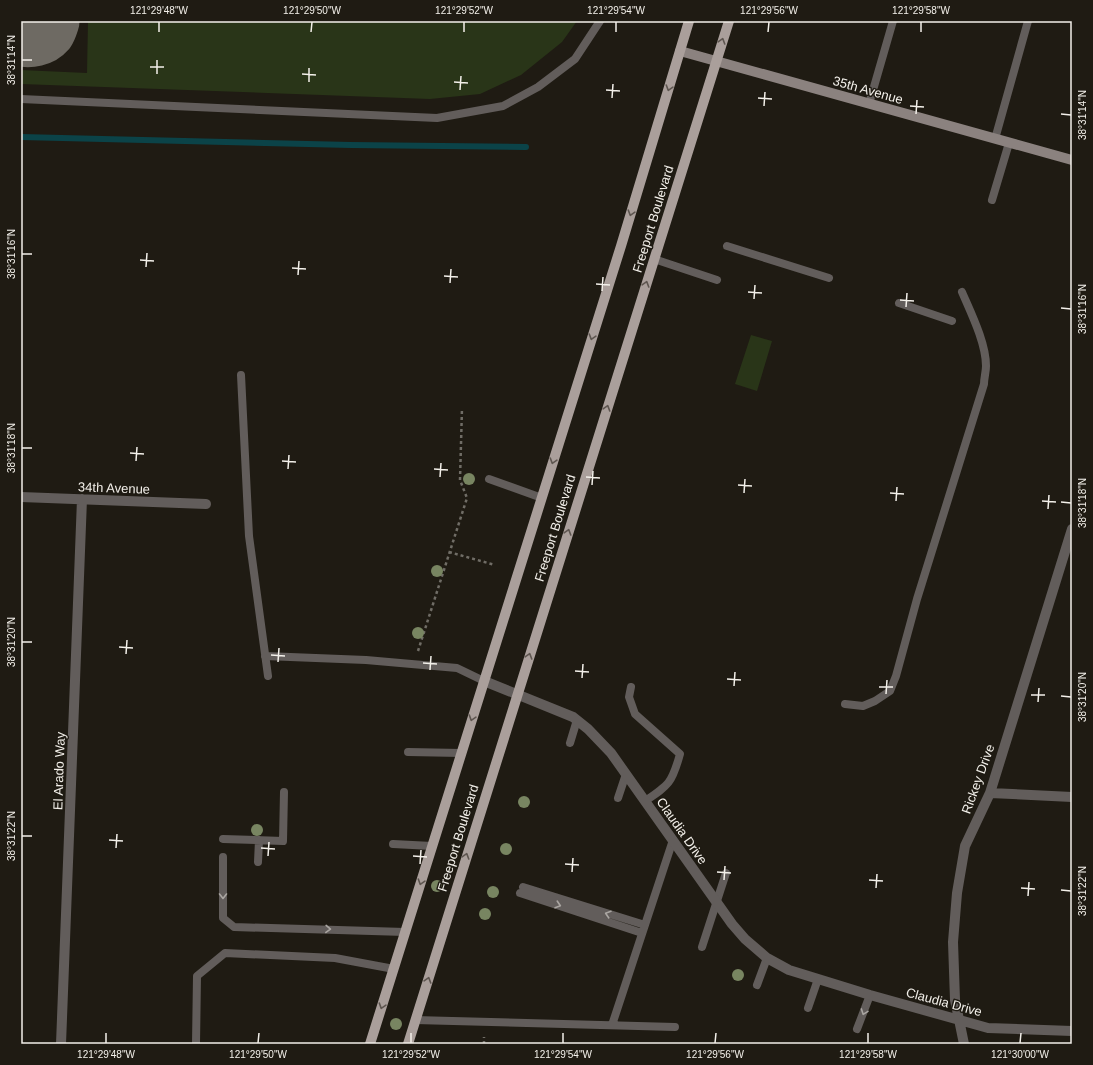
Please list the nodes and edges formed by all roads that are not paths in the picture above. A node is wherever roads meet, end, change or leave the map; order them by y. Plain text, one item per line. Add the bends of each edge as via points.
1 (600, 21) edge
2 (689, 21) edge
3 (728, 21) edge
4 (893, 21) edge
5 (1028, 21) edge
6 (680, 51) junction
7 (716, 61) junction
8 (21, 99) edge
9 (869, 104) junction
10 (995, 139) junction
11 (1009, 143) junction
12 (1072, 160) edge
13 (992, 200) dead end
14 (727, 246) dead end
15 (654, 259) junction
16 (829, 278) dead end
17 (717, 280) dead end
18 (962, 292) dead end
19 (899, 303) dead end
20 (952, 321) dead end
21 (242, 375) dead end
22 (489, 479) dead end
23 (21, 497) edge
24 (542, 498) junction
25 (82, 499) junction
26 (206, 504) dead end
27 (1072, 529) edge
28 (265, 656) junction
29 (268, 676) dead end
30 (484, 681) junction
31 (631, 687) dead end
32 (517, 694) junction
33 (844, 704) dead end
34 (577, 720) junction
35 (570, 743) dead end
36 (408, 752) dead end
37 (462, 753) junction
38 (626, 774) junction
39 (284, 792) dead end
40 (990, 793) junction
41 (1072, 797) edge
42 (618, 798) dead end
43 (645, 802) junction
44 (224, 840) dead end
45 (259, 840) junction
46 (673, 840) junction
47 (393, 844) dead end
48 (432, 846) junction
49 (223, 857) dead end
50 (258, 862) dead end
51 (726, 873) dead end
52 (522, 890) dead end
53 (717, 903) junction
54 (644, 929) junction
55 (405, 932) junction
56 (702, 947) dead end
57 (767, 958) junction
58 (394, 968) junction
59 (818, 979) junction
60 (757, 985) dead end
61 (870, 995) junction
62 (808, 1008) dead end
63 (415, 1020) junction
64 (959, 1020) junction
65 (612, 1025) junction
66 (675, 1026) dead end
67 (857, 1029) dead end
68 (1072, 1032) edge
69 (61, 1044) edge
70 (196, 1044) edge
71 (370, 1044) edge
72 (408, 1044) edge
73 (964, 1044) edge

1 - 8 lane via 576,59 538,87 503,106 437,118
2 - 6 main road, Freeport Boulevard
7 -> 3 main road, Freeport Boulevard
4 - 9 lane
5 - 10 lane
6 - 7 street, 35th Avenue
6 -> 24 main road, Freeport Boulevard
7 - 9 street, 35th Avenue
7 - 15 main road, Freeport Boulevard
9 - 10 street, 35th Avenue
10 - 11 street, 35th Avenue
11 - 12 street, 35th Avenue
11 - 13 lane
14 - 16 lane
15 - 17 lane
32 -> 15 main road, Freeport Boulevard
18 - 33 lane via 974,318 984,352 984,384 890,691 875,702 862,706
19 - 20 lane
21 - 28 lane via 249,536
22 - 24 lane
23 - 25 street, 34th Avenue
24 - 30 main road, Freeport Boulevard
25 - 26 street, 34th Avenue
25 - 69 street, El Arado Way
27 - 40 street, Rickey Drive
28 - 29 lane
28 - 30 lane via 366,660 457,668
30 - 32 street, Claudia Drive
30 -> 37 main road, Freeport Boulevard
31 - 43 lane via 629,697 635,714 680,754 671,780
32 - 34 street, Claudia Drive
63 -> 32 main road, Freeport Boulevard
34 - 35 lane
34 - 38 street, Claudia Drive via 611,753
36 - 37 lane
37 - 48 main road, Freeport Boulevard
38 - 42 lane
38 - 43 street, Claudia Drive
39 - 45 lane via 283,841
40 - 41 street
40 - 64 street, Rickey Drive via 965,846 957,893 953,942 955,1000
43 - 46 street, Claudia Drive
44 - 45 lane
45 - 50 lane
46 - 53 street, Claudia Drive
46 - 54 lane
47 - 48 lane
48 -> 55 main road, Freeport Boulevard
49 -> 55 lane via 223,918 234,927
51 - 53 lane
52 - 54 lane
53 - 56 lane
53 - 57 street, Claudia Drive via 745,939
54 - 65 lane
55 - 58 main road, Freeport Boulevard
57 - 59 street, Claudia Drive via 789,970
57 - 60 lane
58 - 70 lane via 335,958 225,953 196,976
58 -> 71 main road, Freeport Boulevard
59 - 61 street, Claudia Drive
59 - 62 lane
61 - 64 street, Claudia Drive
61 -> 67 lane
63 - 65 lane
63 - 72 main road, Freeport Boulevard
64 - 68 street, Claudia Drive via 988,1028
64 - 73 street, Rickey Drive
65 - 66 lane

